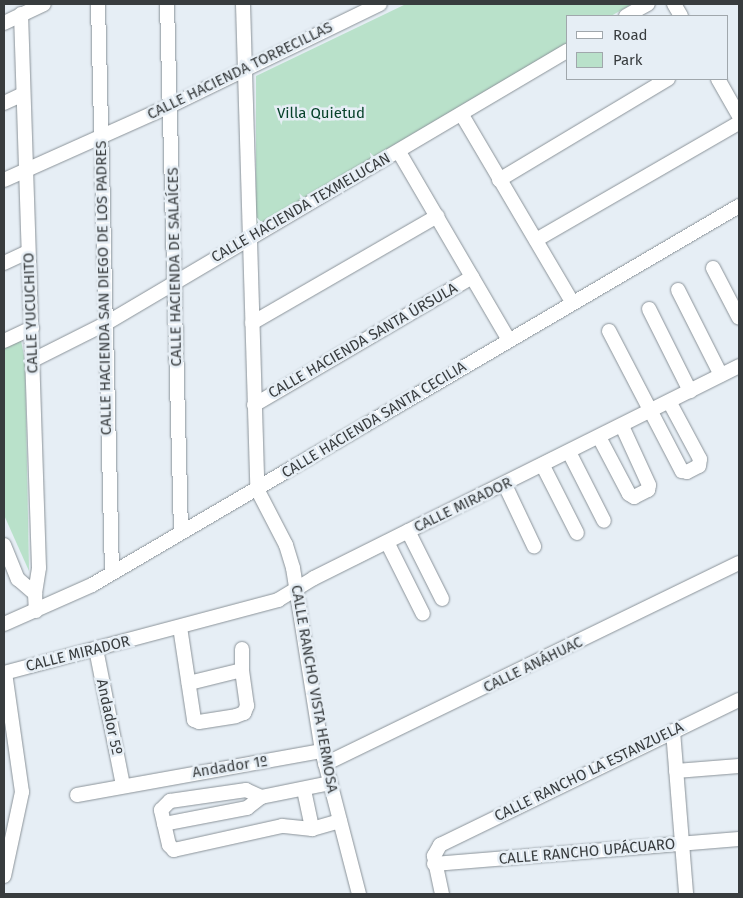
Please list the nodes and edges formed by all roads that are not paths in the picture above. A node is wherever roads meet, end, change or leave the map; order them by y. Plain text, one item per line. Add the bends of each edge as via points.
1 (44, 4) edge
2 (98, 4) edge
3 (167, 4) edge
4 (244, 4) edge
5 (380, 4) edge
6 (648, 4) edge
7 (674, 4) edge
8 (22, 14) junction
9 (628, 15) edge
10 (680, 15) edge
11 (4, 23) edge
12 (566, 52) edge
13 (245, 68) junction
14 (666, 80) edge
15 (719, 80) edge
16 (23, 94) junction
17 (4, 103) edge
18 (172, 105) junction
19 (462, 115) junction
20 (739, 116) edge
21 (739, 123) edge
22 (100, 137) junction
23 (399, 152) junction
24 (25, 170) junction
25 (4, 180) edge
26 (499, 180) junction
27 (739, 206) edge
28 (437, 216) junction
29 (250, 238) junction
30 (536, 240) junction
31 (28, 252) junction
32 (4, 263) edge
33 (713, 268) dead end
34 (472, 277) junction
35 (176, 280) junction
36 (678, 290) dead end
37 (572, 302) junction
38 (649, 309) dead end
39 (739, 318) edge
40 (252, 323) junction
41 (105, 324) junction
42 (32, 328) junction
43 (609, 331) dead end
44 (509, 340) junction
45 (4, 341) edge
46 (33, 360) junction
47 (739, 366) edge
48 (721, 375) junction
49 (690, 391) junction
50 (670, 403) junction
51 (254, 405) junction
52 (650, 412) junction
53 (622, 426) junction
54 (599, 437) junction
55 (569, 452) junction
56 (543, 466) junction
57 (505, 485) junction
58 (256, 489) junction
59 (604, 521) dead end
60 (181, 530) junction
61 (408, 531) junction
62 (577, 533) dead end
63 (387, 542) junction
64 (4, 545) edge
65 (534, 546) dead end
66 (739, 563) edge
67 (112, 572) junction
68 (294, 591) junction
69 (35, 594) junction
70 (442, 599) dead end
71 (36, 611) junction
72 (423, 614) dead end
73 (4, 624) edge
74 (180, 628) junction
75 (242, 649) dead end
76 (96, 650) junction
77 (242, 670) junction
78 (4, 673) edge
79 (189, 683) junction
80 (739, 700) edge
81 (673, 731) junction
82 (324, 758) junction
83 (739, 766) edge
84 (676, 771) junction
85 (330, 783) junction
86 (123, 785) junction
87 (304, 790) junction
88 (77, 795) dead end
89 (260, 797) junction
90 (18, 817) junction
91 (4, 819) edge
92 (340, 821) junction
93 (164, 824) junction
94 (312, 829) junction
95 (739, 839) edge
96 (681, 844) junction
97 (434, 864) junction
98 (4, 876) edge
99 (359, 894) edge
100 (442, 894) edge
101 (686, 894) edge

1 - 8 street
2 - 22 street, CALLE HACIENDA SAN DIEGO DE LOS PADRES
3 - 18 street, CALLE HACIENDA DE SALAÍCES
4 - 13 street
5 - 13 street, CALLE HACIENDA TORRECILLAS
6 - 9 street
7 - 10 street
8 - 11 street
8 - 16 street, CALLE YUCUCHITO
12 - 19 street, CALLE HACIENDA TEXMELUCAN
13 - 18 street, CALLE HACIENDA TORRECILLAS
13 - 29 street
14 - 26 street
15 - 20 street
16 - 17 street
16 - 24 street, CALLE YUCUCHITO
18 - 22 street, CALLE HACIENDA TORRECILLAS
18 - 35 street, CALLE HACIENDA DE SALAÍCES
19 - 23 street, CALLE HACIENDA TEXMELUCAN
19 - 26 street
21 - 30 street
22 - 24 street, CALLE HACIENDA TORRECILLAS
22 - 41 street, CALLE HACIENDA SAN DIEGO DE LOS PADRES
23 - 28 street
23 - 29 street, CALLE HACIENDA TEXMELUCAN
24 - 25 street, CALLE HACIENDA TORRECILLAS
24 - 31 street, CALLE YUCUCHITO
26 - 30 street
27 - 37 street, CALLE HACIENDA SANTA CECILIA
28 - 34 street
28 - 40 street
29 - 35 street, CALLE HACIENDA TEXMELUCAN
29 - 40 street
30 - 37 street
31 - 32 street
31 - 42 street, CALLE YUCUCHITO
33 - 39 street
34 - 44 street
34 - 51 street, CALLE HACIENDA SANTA ÚRSULA
35 - 41 street, CALLE HACIENDA TEXMELUCAN
35 - 60 street, CALLE HACIENDA DE SALAÍCES
36 - 48 street
37 - 44 street, CALLE HACIENDA SANTA CECILIA
38 - 49 street
40 - 51 street
41 - 46 street, CALLE HACIENDA TEXMELUCAN
41 - 67 street, CALLE HACIENDA SAN DIEGO DE LOS PADRES
42 - 45 street
42 - 46 street, CALLE YUCUCHITO
43 - 52 street
44 - 58 street, CALLE HACIENDA SANTA CECILIA
46 - 69 street, CALLE YUCUCHITO via 39,568
47 - 48 street, CALLE MIRADOR
48 - 49 street, CALLE MIRADOR
49 - 50 street, CALLE MIRADOR
50 - 52 street, CALLE MIRADOR
50 - 52 street via 700,459 699,466 687,472 682,471
51 - 58 street
52 - 53 street, CALLE MIRADOR
53 - 54 street, CALLE MIRADOR
53 - 54 street via 649,485 648,490 634,497
54 - 55 street, CALLE MIRADOR
55 - 56 street, CALLE MIRADOR
55 - 59 street
56 - 57 street, CALLE MIRADOR
56 - 62 street
57 - 61 street, CALLE MIRADOR
57 - 65 street
58 - 60 street, CALLE HACIENDA SANTA CECILIA
58 - 68 street, CALLE RANCHO VISTA HERMOSA via 286,545
60 - 67 street, CALLE HACIENDA SANTA CECILIA
61 - 63 street, CALLE MIRADOR
61 - 70 street
63 - 68 street, CALLE MIRADOR
63 - 72 street
64 - 69 street via 18,579
66 - 82 street, CALLE ANÁHUAC
67 - 71 street, CALLE HACIENDA SANTA CECILIA via 73,595
68 - 74 street, CALLE MIRADOR via 278,600
68 - 82 street, CALLE RANCHO VISTA HERMOSA
69 - 71 street, CALLE YUCUCHITO
71 - 73 street, CALLE HACIENDA SANTA CECILIA
74 - 76 street, CALLE MIRADOR
74 - 79 street
75 - 77 street
76 - 78 street, CALLE MIRADOR
76 - 86 street, Andador 5º
77 - 79 street
77 - 79 street via 247,706 244,713 236,716 194,720
78 - 90 street via 22,792
80 - 81 street, CALLE RANCHO LA ESTANZUELA
81 - 84 street
81 - 97 street, CALLE RANCHO LA ESTANZUELA via 440,845 435,850
82 - 85 street, CALLE RANCHO VISTA HERMOSA
82 - 86 street, Andador 1º
83 - 84 street
84 - 96 street
85 - 87 street
85 - 92 street, CALLE RANCHO VISTA HERMOSA
86 - 88 street, Andador 1º
87 - 89 street
87 - 94 street
89 - 93 street via 247,808
89 - 93 street via 246,790 170,801 161,810
90 - 91 street
90 - 98 street
92 - 94 street
92 - 99 street, CALLE RANCHO VISTA HERMOSA
93 - 94 street via 169,845 174,850 282,826
95 - 96 street, CALLE RANCHO UPÁCUARO
96 - 97 street, CALLE RANCHO UPÁCUARO
96 - 101 street
97 - 100 street

